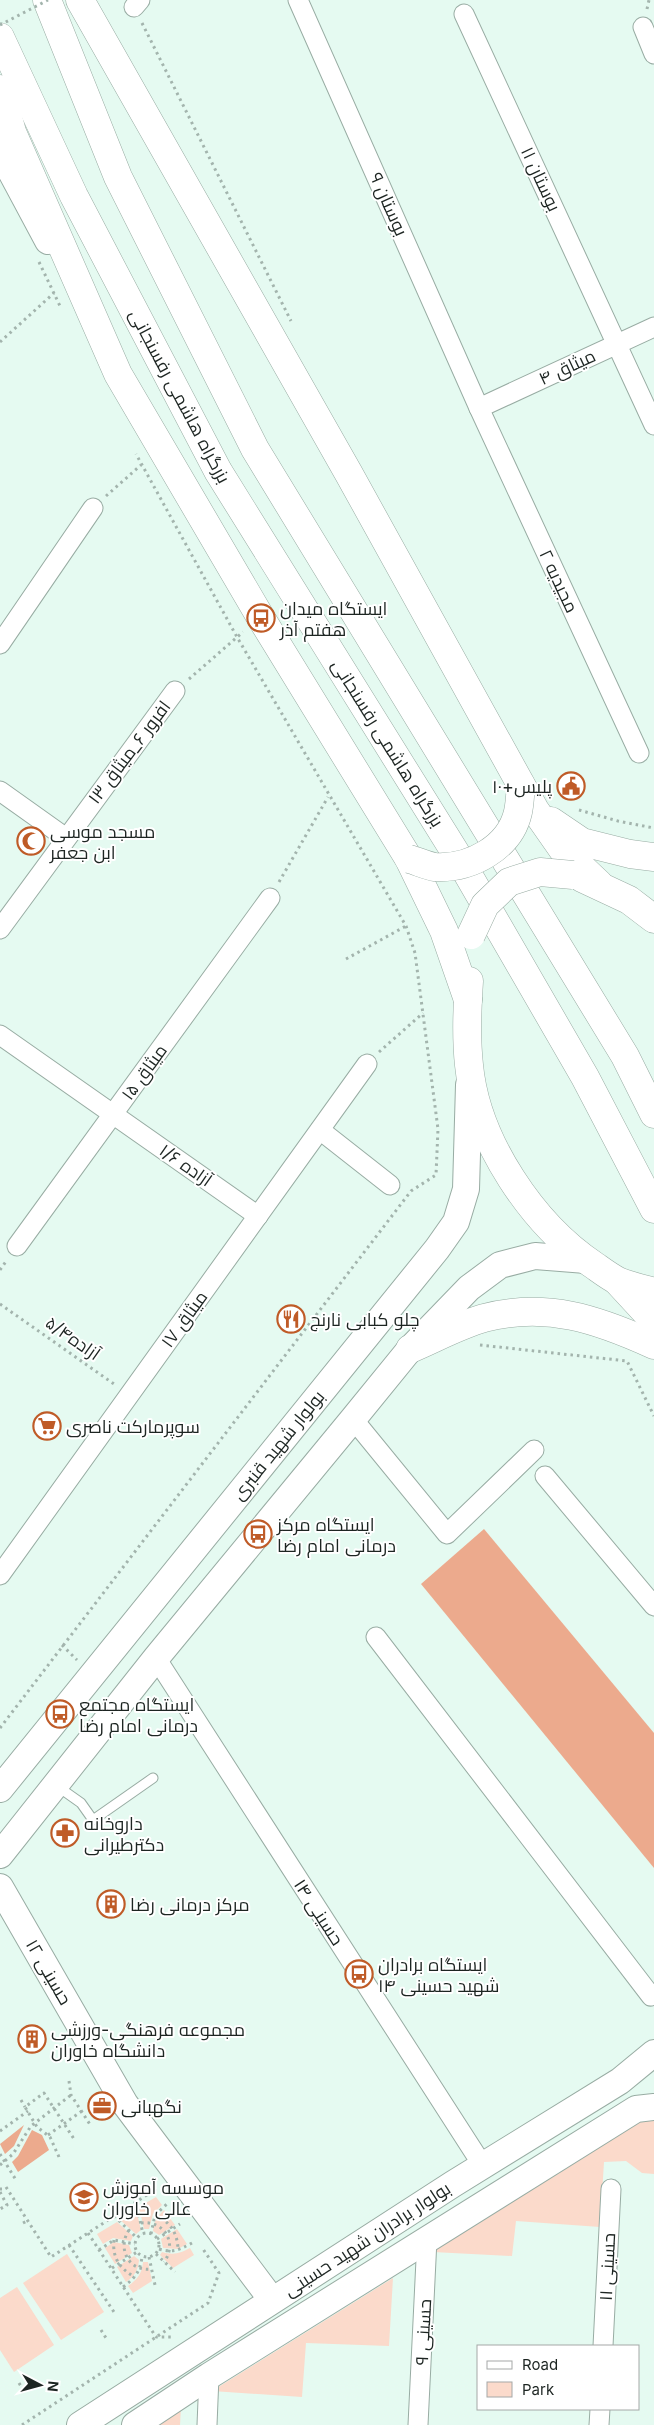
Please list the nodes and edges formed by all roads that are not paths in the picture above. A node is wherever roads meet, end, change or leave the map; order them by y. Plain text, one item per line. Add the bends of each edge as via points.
1 (47, 0) edge
2 (80, 0) edge
3 (298, 0) edge
4 (464, 14) dead end
5 (643, 27) dead end
6 (0, 37) edge
7 (654, 54) edge
8 (0, 89) edge
9 (0, 151) edge
10 (654, 327) edge
11 (617, 344) junction
12 (118, 374) junction
13 (479, 408) junction
14 (654, 425) edge
15 (93, 508) road end
16 (0, 644) edge
17 (175, 691) road end
18 (639, 753) dead end
19 (521, 785) junction
20 (0, 791) edge
21 (535, 810) junction
22 (66, 838) junction
23 (654, 857) edge
24 (409, 859) junction
25 (599, 884) junction
26 (270, 898) road end
27 (641, 903) edge
28 (654, 919) edge
29 (0, 929) edge
30 (468, 1000) junction
31 (0, 1035) edge
32 (367, 1064) road end
33 (469, 1066) junction
34 (114, 1114) junction
35 (654, 1114) edge
36 (320, 1130) junction
37 (390, 1185) dead end
38 (654, 1209) edge
39 (258, 1216) junction
40 (17, 1246) dead end
41 (586, 1260) junction
42 (617, 1280) junction
43 (654, 1292) edge
44 (654, 1321) edge
45 (654, 1345) edge
46 (410, 1349) junction
47 (353, 1419) junction
48 (534, 1450) dead end
49 (545, 1476) dead end
50 (1, 1571) edge
51 (654, 1606) edge
52 (124, 1634) junction
53 (376, 1638) dead end
54 (156, 1658) junction
55 (153, 1778) dead end
56 (54, 1787) junction
57 (0, 1789) edge
58 (0, 1855) edge
59 (0, 1887) edge
60 (654, 1995) edge
61 (654, 2053) edge
62 (654, 2107) edge
63 (483, 2166) junction
64 (611, 2189) dead end
65 (427, 2239) junction
66 (272, 2300) junction
67 (603, 2345) edge
68 (209, 2376) junction
69 (600, 2410) edge
70 (80, 2425) edge
71 (135, 2425) edge
72 (207, 2425) edge
73 (418, 2425) edge
74 (599, 2425) edge

1 - 35 highway via 118,177 255,449 625,1056
2 - 19 highway
3 - 13 street, بوستان ۹
4 - 11 street, بوستان ۱۱
5 - 7 street
6 - 38 highway, بزرگراه هاشمی رفسنجانی via 74,196 218,471 455,852 585,1077
8 - 12 highway via 12,132
9 - 12 street
10 - 11 street, میثاق ۴
11 - 13 street, میثاق ۴
11 - 14 street, بوستان ۱۱
12 - 24 highway
13 - 18 street, مجیدیه ۲
15 - 16 street
17 - 22 street, افرور ۶_میثاق ۱۳
19 - 21 highway
19 - 24 highway, bridge via 518,813 504,839 482,858 459,866 433,867
20 - 22 street
21 - 23 highway via 582,842
21 - 25 highway via 563,850
22 - 29 street, افرور ۶_میثاق ۱۳
24 - 30 highway via 444,931
25 - 27 highway
25 - 30 highway, bridge via 573,875 540,872 509,882 485,905 471,935
26 - 34 street, میثاق ۱۵
27 - 28 highway
30 - 33 highway
31 - 34 street, آزاده ۱/۶
32 - 36 street, میثاق ۱۷
33 - 41 highway via 482,1122 505,1171 562,1240
33 - 52 street, بولوار شهید قنبری via 466,1189 456,1222
34 - 39 street, آزاده ۱/۶
34 - 40 street, میثاق ۱۵
36 - 37 street
36 - 39 street, میثاق ۱۷
39 - 50 street, میثاق ۱۷
41 - 42 highway
41 - 46 street via 535,1256 500,1266 469,1288
42 - 43 highway
42 - 44 highway
45 - 46 highway via 608,1324 549,1311 483,1319
46 - 47 street
47 - 48 street via 447,1534
47 - 54 street
49 - 51 street
52 - 54 street
52 - 57 street, بولوار شهید قنبری
53 - 60 street via 651,1996
54 - 56 street
54 - 63 street, حسینی ۱۴
55 - 56 lane via 93,1820 81,1803 59,1786
56 - 58 street
59 - 66 street, حسینی ۱۲ via 125,2104
61 - 63 street, بولوار برادران شهید حسینی via 620,2081
62 - 65 street, بولوار برادران شهید حسینی via 636,2109
63 - 66 street, بولوار برادران شهید حسینی
64 - 67 street, حسینی ۱۱
65 - 68 street, بولوار برادران شهید حسینی
65 - 73 street, حسینی ۹
66 - 70 street, بولوار برادران شهید حسینی
68 - 71 street, بولوار برادران شهید حسینی
68 - 72 street
69 - 74 street

